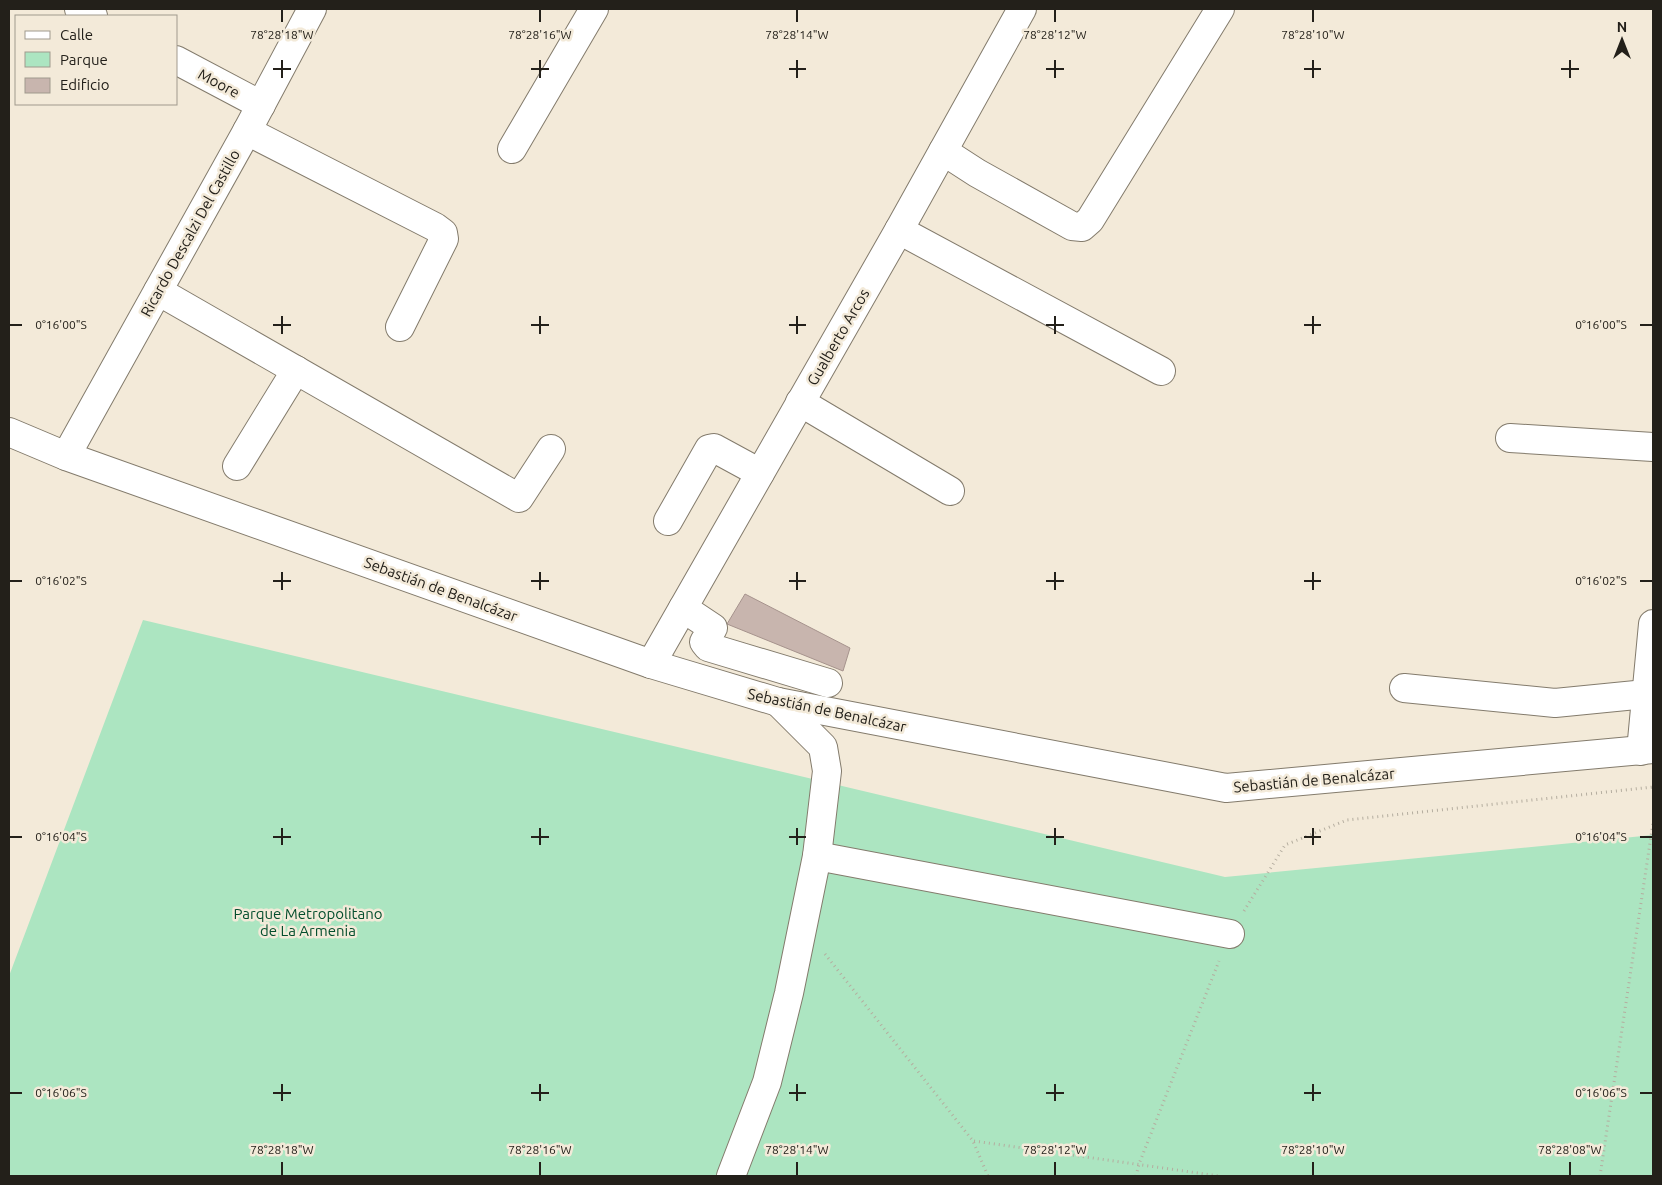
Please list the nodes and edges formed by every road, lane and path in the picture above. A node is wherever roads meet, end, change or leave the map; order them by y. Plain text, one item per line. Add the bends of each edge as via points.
1 (79, 9) edge
2 (312, 9) edge
3 (594, 9) edge
4 (1022, 9) edge
5 (1220, 9) edge
6 (91, 15) edge
7 (178, 61) edge
8 (261, 105) junction
9 (247, 131) junction
10 (512, 149) dead end
11 (943, 151) junction
12 (899, 230) junction
13 (158, 290) junction
14 (400, 327) dead end
15 (296, 370) junction
16 (1161, 371) dead end
17 (800, 402) junction
18 (9, 432) edge
19 (1510, 438) dead end
20 (1653, 447) edge
21 (551, 448) dead end
22 (66, 456) junction
23 (236, 466) dead end
24 (760, 473) junction
25 (950, 491) dead end
26 (668, 521) dead end
27 (683, 608) junction
28 (1653, 624) edge
29 (651, 664) junction
30 (828, 682) dead end
31 (1404, 688) dead end
32 (1646, 694) junction
33 (778, 702) junction
34 (1647, 750) edge
35 (1653, 787) edge
36 (1653, 823) edge
37 (817, 856) junction
38 (803, 927) junction
39 (1230, 934) junction
40 (973, 1141) junction
41 (1139, 1164) junction
42 (731, 1176) edge
43 (988, 1176) edge
44 (1136, 1176) edge
45 (1219, 1176) edge
46 (1600, 1176) edge

1 - 6 street
2 - 8 street, Ricardo Descalzi Del Castillo
3 - 10 street
4 - 11 street, Gualberto Arcos
5 - 11 street via 1090,220 1082,227 1072,226
7 - 8 street, Moore
8 - 9 street, Ricardo Descalzi Del Castillo
9 - 13 street, Ricardo Descalzi Del Castillo
9 - 14 street via 443,233 444,239
11 - 12 street, Gualberto Arcos
12 - 16 street
12 - 17 street, Gualberto Arcos
13 - 15 street
13 - 22 street, Ricardo Descalzi Del Castillo
15 - 21 street via 519,498
15 - 23 street
17 - 24 street, Gualberto Arcos
17 - 25 street
18 - 22 street, Sebastián de Benalcázar
19 - 20 street
22 - 29 street, Sebastián de Benalcázar
24 - 26 street via 714,448 709,449
24 - 27 street, Gualberto Arcos
27 - 29 street, Gualberto Arcos
27 - 30 street via 713,628 704,642 708,647
28 - 32 street
29 - 33 street, Sebastián de Benalcázar
31 - 32 street via 1555,703
32 - 34 street
33 - 34 street, Sebastián de Benalcázar via 1226,788
33 - 37 street via 823,748 827,771
35 - 39 path via 1347,820 1286,845
36 - 46 path
37 - 38 street
37 - 39 street
38 - 40 path
38 - 42 street via 767,1082
39 - 41 path
40 - 41 path
40 - 43 path
41 - 44 path
41 - 45 path

